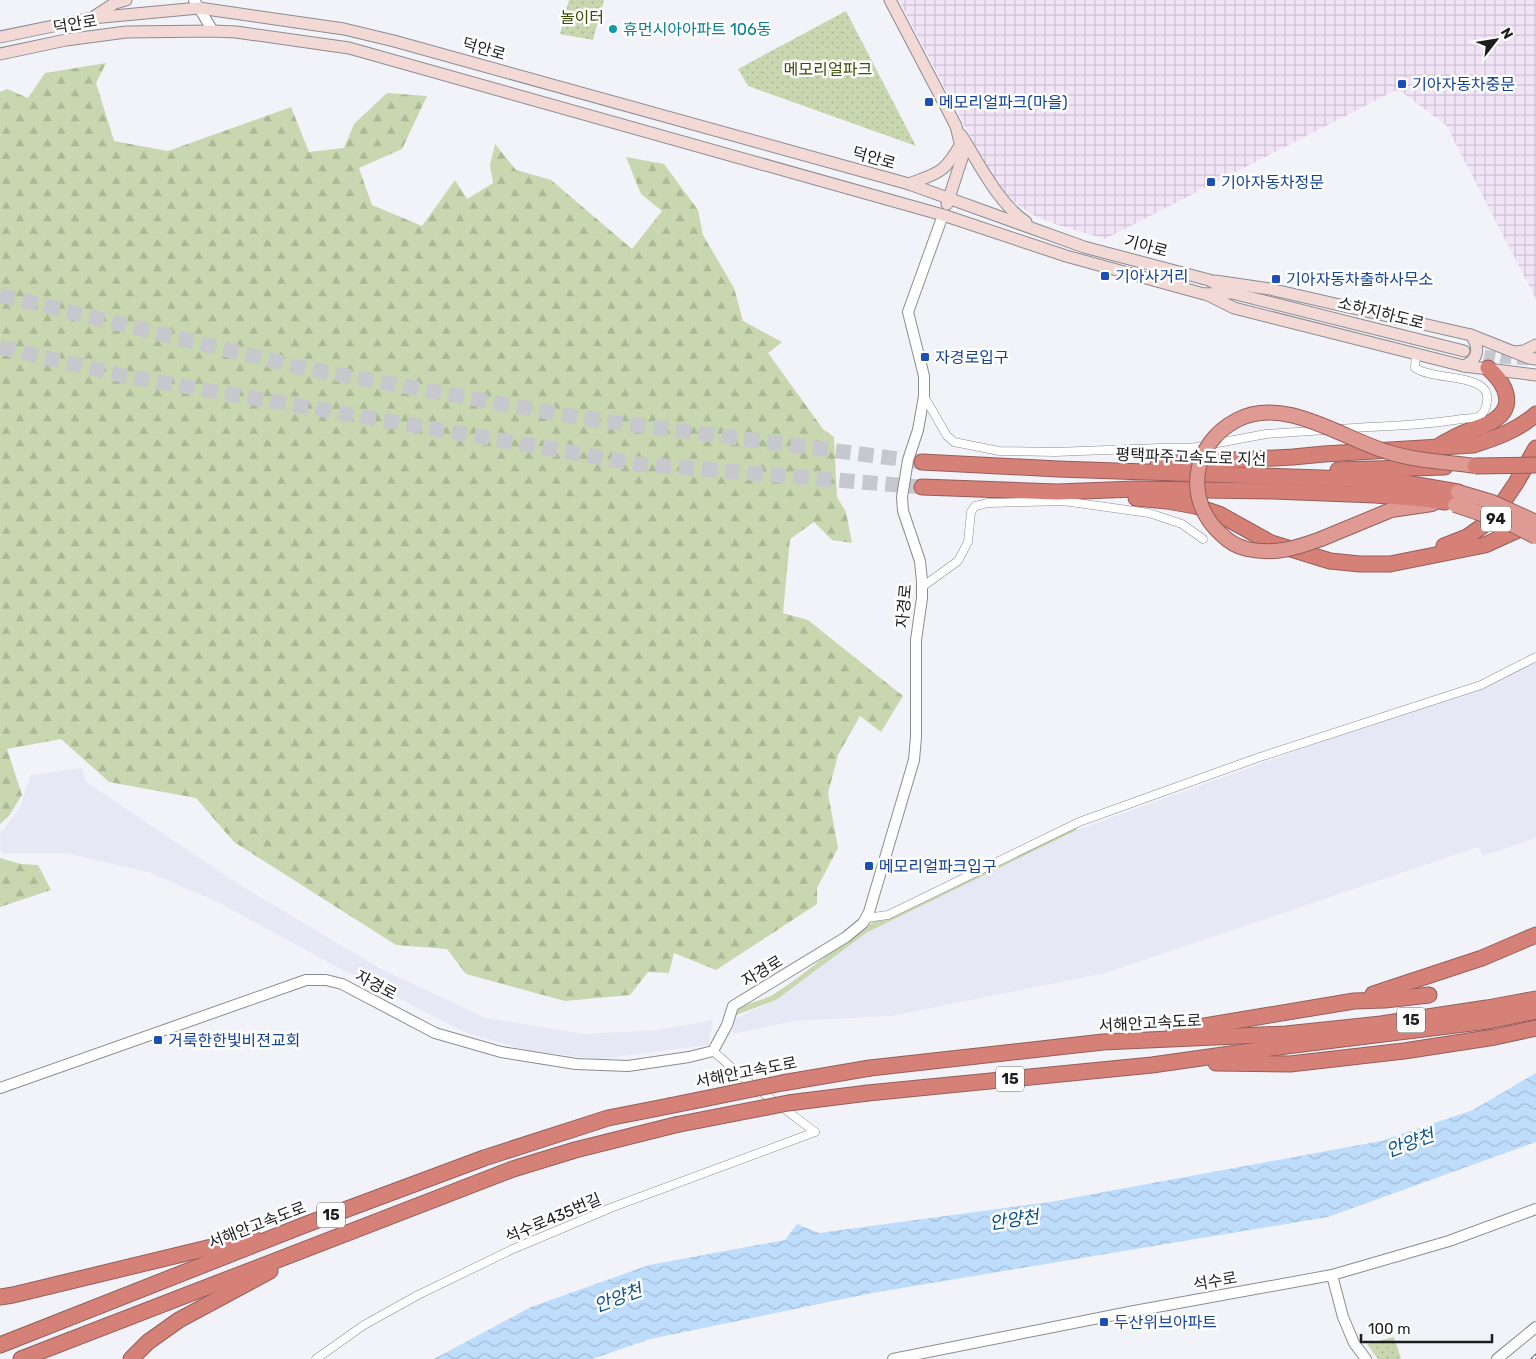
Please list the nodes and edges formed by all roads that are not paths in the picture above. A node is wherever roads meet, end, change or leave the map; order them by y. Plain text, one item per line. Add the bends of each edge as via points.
1 (126, 0) edge
2 (890, 0) edge
3 (197, 4) edge
4 (92, 18) junction
5 (213, 31) junction
6 (0, 37) edge
7 (0, 54) edge
8 (956, 126) junction
9 (961, 144) junction
10 (909, 184) junction
11 (948, 198) junction
12 (943, 215) junction
13 (1037, 230) junction
14 (1208, 280) junction
15 (1232, 293) junction
16 (1204, 294) junction
17 (1471, 335) junction
18 (1536, 345) edge
19 (1464, 351) tunnel mouth
20 (1515, 352) junction
21 (1416, 354) junction
22 (1536, 359) edge
23 (1464, 366) junction
24 (1488, 368) junction
25 (1536, 375) edge
26 (924, 396) junction
27 (1536, 414) edge
28 (1439, 446) junction
29 (1535, 455) edge
30 (922, 462) tunnel mouth
31 (1475, 466) junction
32 (1058, 469) junction
33 (1270, 477) junction
34 (922, 487) tunnel mouth
35 (1057, 492) junction
36 (1453, 500) junction
37 (1536, 522) edge
38 (1536, 537) edge
39 (1204, 539) dead end
40 (1390, 564) junction
41 (922, 587) junction
42 (1536, 657) edge
43 (866, 918) junction
44 (1536, 935) edge
45 (1429, 995) dead end
46 (1536, 999) edge
47 (1354, 1001) junction
48 (1536, 1011) edge
49 (1536, 1028) edge
50 (1286, 1040) junction
51 (1103, 1042) junction
52 (713, 1051) junction
53 (1152, 1065) junction
54 (0, 1088) edge
55 (1536, 1209) edge
56 (308, 1224) junction
57 (321, 1242) junction
58 (1332, 1275) junction
59 (0, 1297) edge
60 (1536, 1327) edge
61 (0, 1345) edge
62 (21, 1359) edge
63 (131, 1359) edge
64 (316, 1359) edge
65 (893, 1359) edge
66 (1366, 1359) edge
67 (1497, 1359) edge

1 - 4 main road
2 - 8 main road
3 - 4 main road, 덕안로
3 - 5 street
3 - 10 main road, 덕안로 via 378,37
4 - 6 main road, 덕안로
5 - 7 main road, 덕안로 via 126,32
5 - 12 main road, 덕안로 via 349,48
8 - 9 main road
8 - 13 main road via 1015,215
9 - 10 main road via 943,170
9 - 11 main road via 963,155
10 - 11 main road, 덕안로
11 - 12 main road
11 - 13 main road, 기아로
12 - 16 main road, 기아로 via 1066,256
12 - 26 street, 자경로 via 908,312 924,376
13 - 14 main road, 기아로 via 1084,247
14 - 15 main road, 기아로
14 - 17 main road via 1270,289
15 - 16 main road, 기아로
15 - 19 main road, 소하지하도로
16 - 21 main road via 1234,308
17 - 20 main road
17 - 23 main road via 1478,349 1476,357
18 - 20 main road
20 - 22 main road
21 - 23 main road
21 - 26 street via 1415,368 1421,372 1461,379 1482,387 1486,391 1487,402 1484,412 1479,417 1447,422 1266,434 1190,453 1160,448 999,451 954,442 947,436
23 - 24 main road
24 - 25 main road
24 - 28 highway via 1506,391 1508,399 1502,413 1489,424 1466,431
26 - 41 street, 자경로 via 902,497 903,511 920,560
27 - 28 highway via 1528,422 1493,439 1473,445
28 - 32 highway
29 - 31 highway, bridge
29 - 40 highway via 1491,520 1467,537
30 - 32 highway, 평택파주고속도로 지선
31 - 33 highway, bridge via 1295,471
31 - 36 highway, bridge via 1388,452 1303,418 1255,414 1229,425 1212,439 1201,459 1198,477 1198,492 1206,517 1234,544 1258,551 1293,549 1391,510
32 - 33 highway, 평택파주고속도로 지선
33 - 36 highway, 평택파주고속도로 지선 via 1405,483
34 - 35 highway, 평택파주고속도로 지선
35 - 36 highway, 평택파주고속도로 지선 via 1135,489
35 - 40 highway via 1195,506 1219,514 1271,543 1303,554 1330,561
36 - 37 highway, 94, bridge via 1492,502
36 - 38 highway, 94, bridge
37 - 40 highway via 1485,545
39 - 41 street via 1183,521 1063,501 976,506 971,512 968,542 958,561
41 - 43 street, 자경로 via 916,640 914,760
42 - 43 street via 1481,685 1257,758 1079,822 888,916
43 - 52 street, 자경로 via 846,937 733,1006
44 - 47 highway via 1482,958
45 - 47 highway
46 - 50 highway, 서해안고속도로 / 15
47 - 51 highway
48 - 50 highway, 서해안고속도로 / 15 via 1488,1022
49 - 53 highway via 1404,1051 1290,1064
50 - 51 highway, 서해안고속도로 / 15
50 - 53 highway, 서해안고속도로 / 15
51 - 56 highway, 서해안고속도로 / 15, bridge via 870,1068 608,1118 484,1158
52 - 54 street, 자경로 via 628,1066 576,1064 501,1052 435,1033 342,984 306,980
52 - 64 street, 석수로435번길 via 815,1132 613,1207 513,1249 364,1325
53 - 57 highway, 서해안고속도로 / 15, bridge via 788,1103 675,1125 513,1169
55 - 58 street, 석수로 via 1449,1241
56 - 59 highway
56 - 61 highway, 서해안고속도로 / 15
57 - 62 highway, 서해안고속도로 / 15
57 - 63 highway via 179,1320
58 - 65 street, 석수로
58 - 66 street via 1343,1317 1354,1343
60 - 67 street

